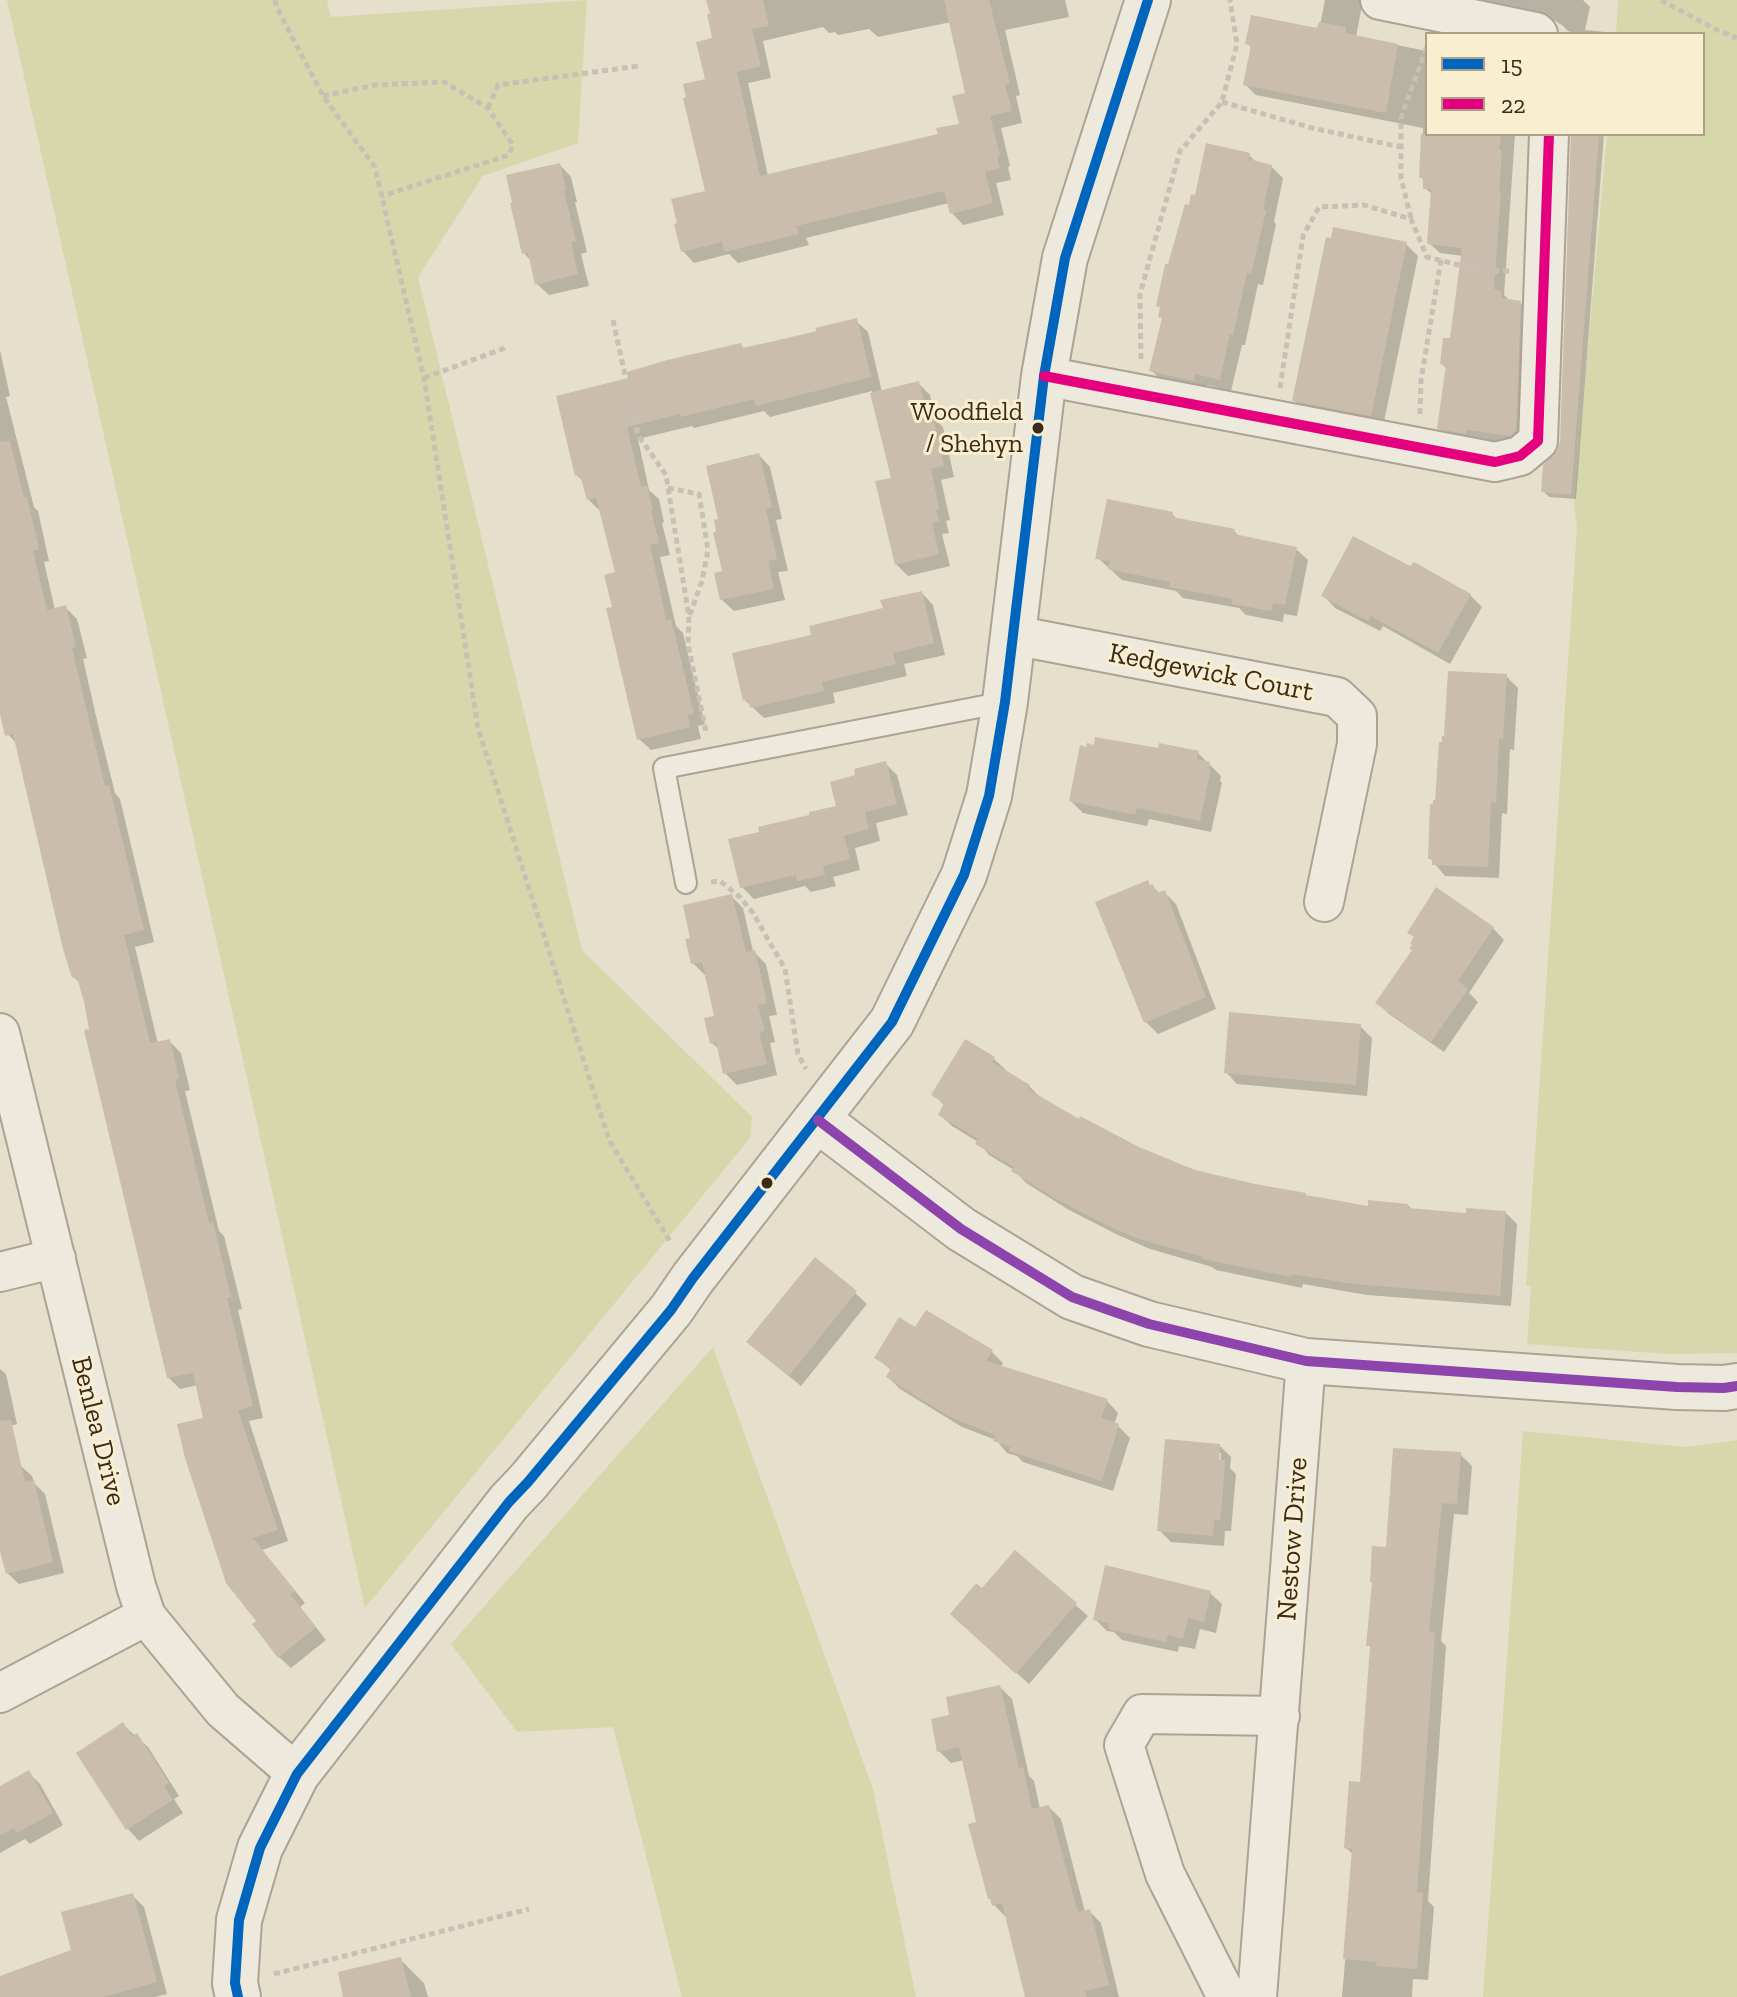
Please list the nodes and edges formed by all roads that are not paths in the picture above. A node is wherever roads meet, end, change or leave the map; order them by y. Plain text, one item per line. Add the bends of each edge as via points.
1 (1148, 0) edge
2 (1380, 0) edge
3 (1536, 32) edge
4 (1549, 136) edge
5 (1044, 376) junction
6 (1013, 635) junction
7 (1005, 702) junction
8 (686, 883) road end
9 (1324, 902) dead end
10 (0, 1033) edge
11 (818, 1120) junction
12 (56, 1258) junction
13 (0, 1272) edge
14 (1306, 1361) junction
15 (1737, 1386) edge
16 (146, 1616) junction
17 (0, 1693) edge
18 (1280, 1716) junction
19 (297, 1774) junction
20 (237, 1990) edge
21 (1227, 1997) edge
22 (1257, 1997) edge

1 - 5 street via 1065,258
2 - 3 street
4 - 5 street via 1538,441 1520,456 1495,462
5 - 6 street
6 - 7 street
6 - 9 street, Kedgewick Court via 1337,697 1357,716 1357,744
7 - 8 lane via 664,768
7 - 11 street via 989,796 964,875 892,1022
10 - 12 street, Benlea Drive
11 - 14 street via 961,1229 1072,1297 1149,1324
11 - 19 street
12 - 13 street
12 - 16 street, Benlea Drive
14 - 15 street via 1677,1387
14 - 18 street, Nestow Drive
16 - 17 street
16 - 19 street, Benlea Drive via 223,1710
18 - 21 street via 1142,1714 1124,1745 1165,1874
18 - 22 street, Nestow Drive
19 - 20 street via 260,1848 247,1891 239,1920

